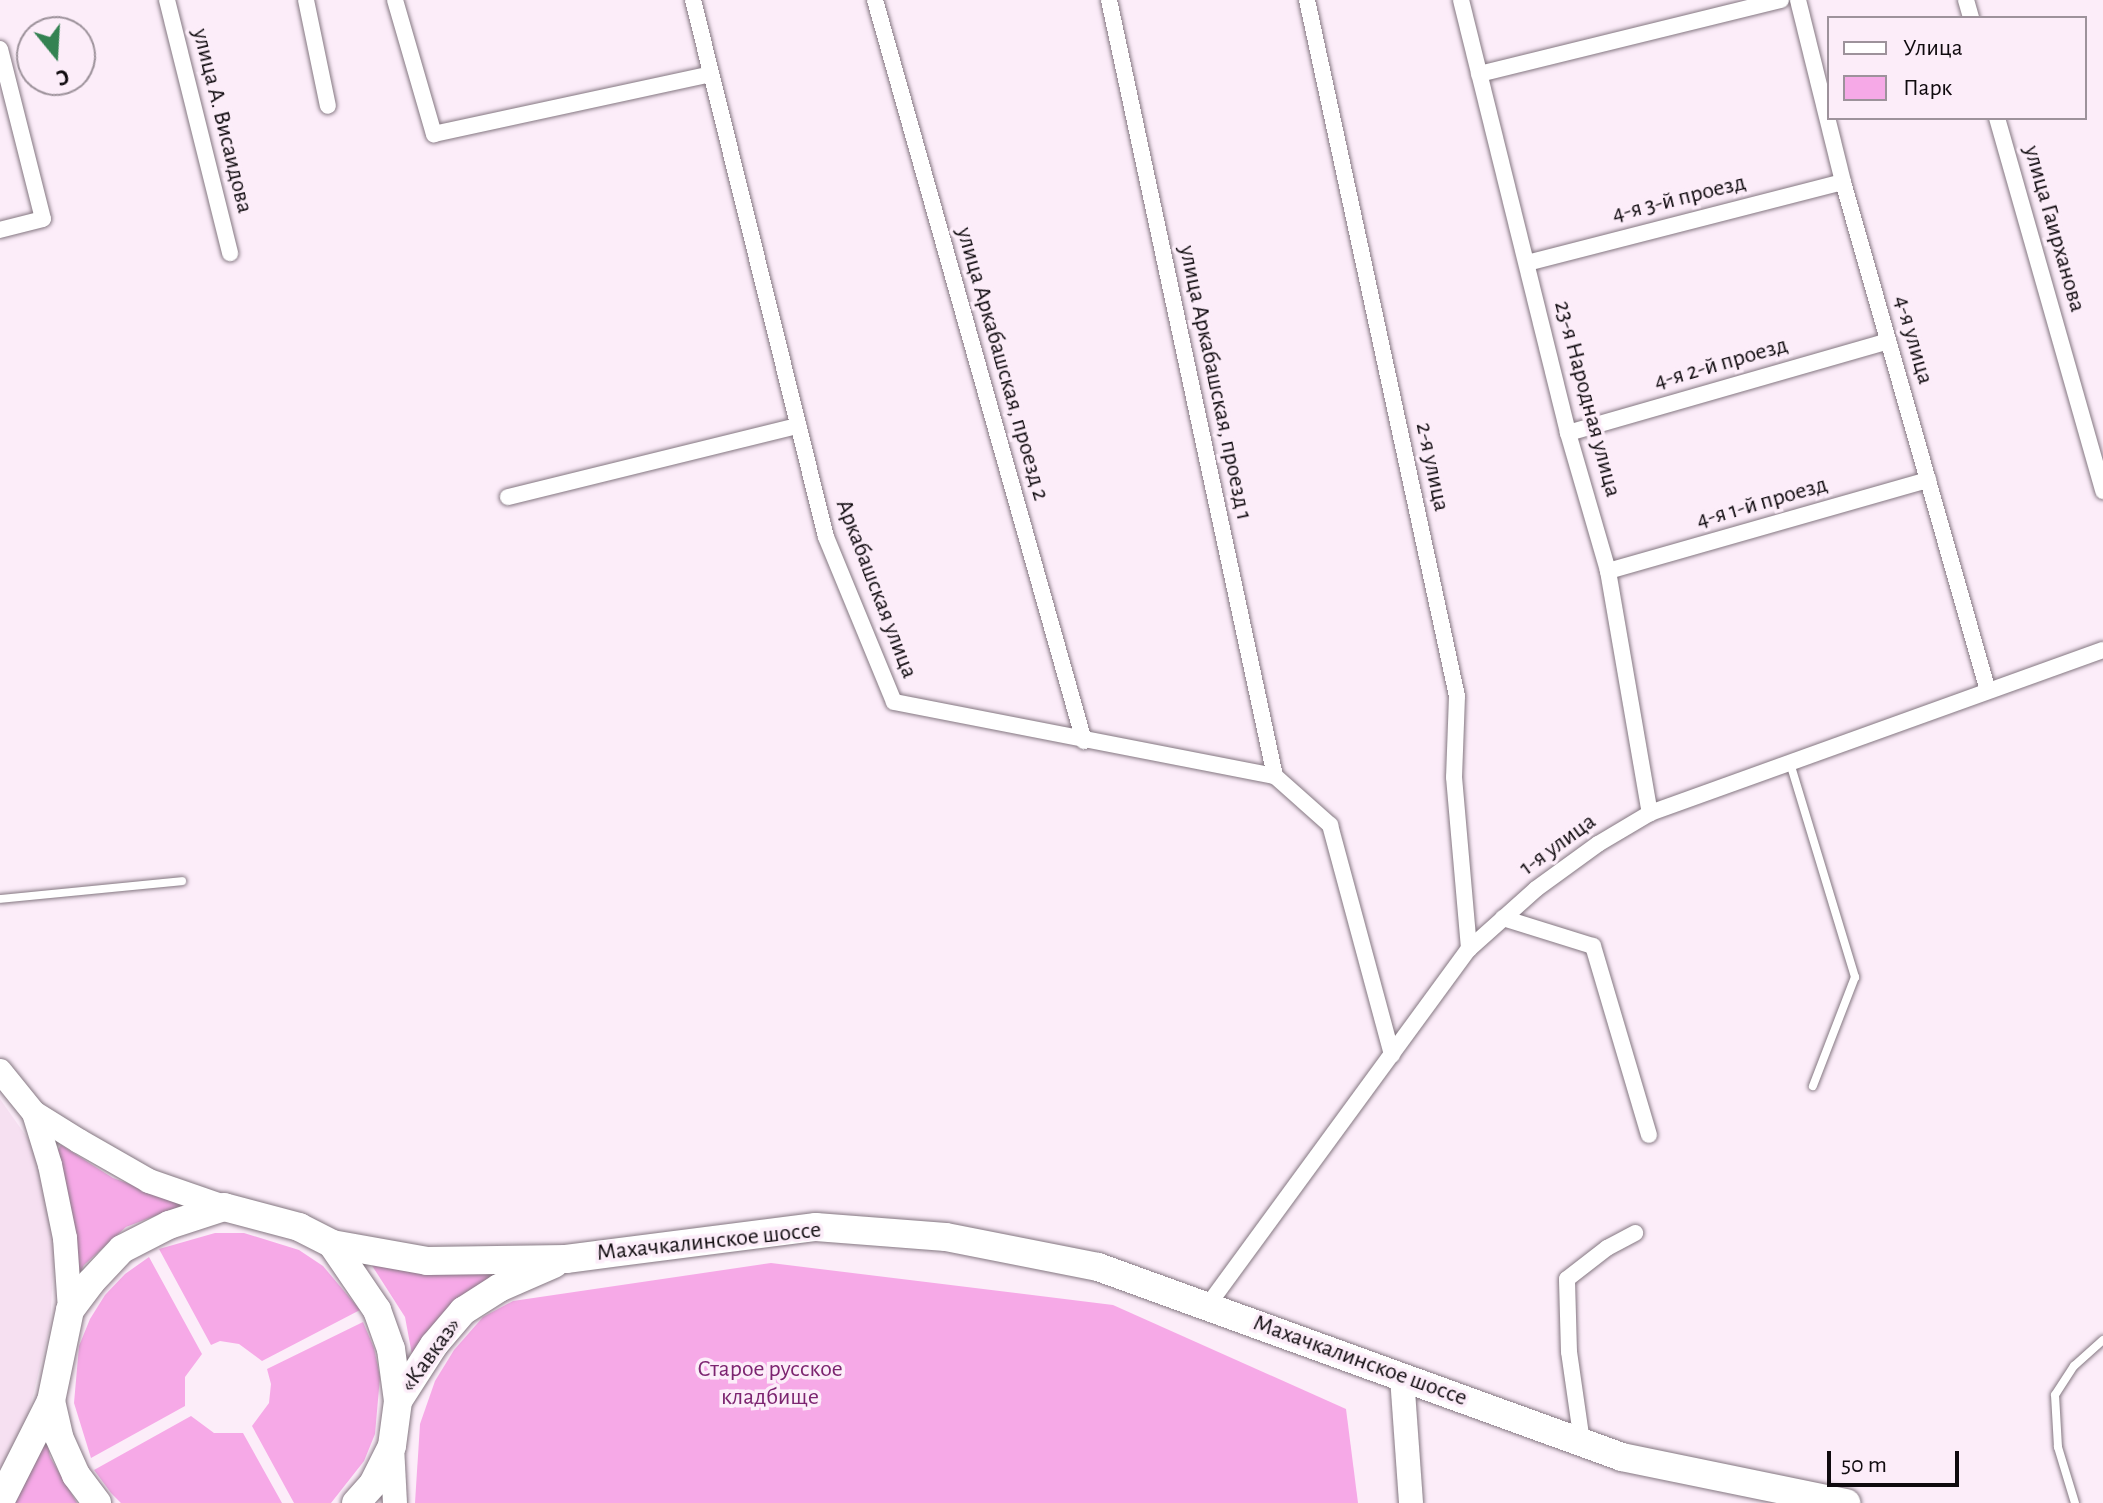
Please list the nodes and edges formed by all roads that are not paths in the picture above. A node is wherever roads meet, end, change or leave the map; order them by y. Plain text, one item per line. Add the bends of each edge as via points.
1 (167, 0) edge
2 (306, 0) edge
3 (395, 0) edge
4 (693, 0) edge
5 (875, 0) edge
6 (1109, 0) edge
7 (1307, 0) edge
8 (1461, 0) edge
9 (1781, 0) edge
10 (1798, 0) edge
11 (0, 49) edge
12 (711, 74) junction
13 (1479, 74) junction
14 (328, 106) dead end
15 (1827, 117) edge
16 (1828, 120) edge
17 (1998, 120) edge
18 (1843, 182) junction
19 (0, 230) edge
20 (230, 253) dead end
21 (1527, 263) junction
22 (1888, 341) junction
23 (798, 426) junction
24 (1568, 433) junction
25 (1928, 480) junction
26 (2103, 491) edge
27 (508, 497) dead end
28 (1608, 571) junction
29 (2103, 650) edge
30 (1988, 691) junction
31 (1084, 741) junction
32 (1789, 763) junction
33 (1275, 776) junction
34 (1650, 813) junction
35 (182, 881) dead end
36 (0, 899) edge
37 (1503, 918) junction
38 (1469, 949) junction
39 (1392, 1055) junction
40 (0, 1071) edge
41 (1813, 1086) dead end
42 (34, 1113) junction
43 (1649, 1135) dead end
44 (224, 1207) junction
45 (1635, 1233) dead end
46 (332, 1244) junction
47 (566, 1259) junction
48 (1208, 1305) junction
49 (70, 1310) junction
50 (2103, 1340) edge
51 (1402, 1377) junction
52 (51, 1401) junction
53 (398, 1401) junction
54 (1582, 1442) junction
55 (392, 1446) junction
56 (0, 1502) edge
57 (97, 1503) edge
58 (356, 1503) edge
59 (395, 1503) edge
60 (1411, 1503) edge
61 (1845, 1503) edge
62 (2075, 1503) edge

1 - 20 street, улица А. Висаидова
2 - 14 street
3 - 12 street via 434,134
4 - 12 street, Аркабашская улица
5 - 31 street, улица Аркабашская, проезд 2
6 - 33 street, улица Аркабашская, проезд 1
7 - 38 street, 2-я улица via 1457,696 1454,777
8 - 13 street, 23-я Народная улица
9 - 13 street
10 - 15 street, 4-я улица
11 - 19 street via 43,219
12 - 23 street, Аркабашская улица
13 - 21 street, 23-я Народная улица
16 - 18 street, 4-я улица
17 - 26 street, улица Гаирханова
18 - 21 street, 4-я 3-й проезд
18 - 22 street, 4-я улица
21 - 24 street, 23-я Народная улица
22 - 24 street, 4-я 2-й проезд
22 - 25 street, 4-я улица
23 - 27 street
23 - 31 street, Аркабашская улица via 826,537 894,702
24 - 28 street, 23-я Народная улица
25 - 28 street, 4-я 1-й проезд
25 - 30 street, 4-я улица
28 - 34 street, 23-я Народная улица
29 - 30 street, 1-я улица
30 - 32 street, 1-я улица
31 - 33 street, Аркабашская улица
32 - 34 street, 1-я улица
32 - 41 lane via 1855,977
33 - 39 street via 1330,825
34 - 37 street, 1-я улица via 1598,844
35 - 36 lane
37 - 38 street, 1-я улица
37 - 43 street via 1593,946
38 - 39 street, 1-я улица
39 - 48 street, 1-я улица
40 - 42 main road
42 - 44 main road via 149,1181
42 - 49 main road via 65,1238
44 - 46 highway, Махачкалинское шоссе via 299,1227
44 - 49 highway via 169,1225 122,1249
45 - 54 street via 1567,1279 1569,1352
46 - 47 highway, Махачкалинское шоссе via 427,1261
46 - 53 highway via 377,1310 391,1349
47 - 48 highway, Махачкалинское шоссе via 830,1228 946,1237 1098,1267
47 - 53 highway, «Кавказ» via 499,1288 463,1311
48 - 51 highway, Махачкалинское шоссе
49 - 52 highway
50 - 62 lane via 2074,1366 2055,1395 2058,1447
51 - 54 highway, Махачкалинское шоссе
51 - 60 main road
52 - 56 highway
52 - 57 highway via 76,1475
53 - 55 highway, «Кавказ»
54 - 61 highway, Махачкалинское шоссе via 1622,1457
55 - 58 highway, «Кавказ» via 373,1484
55 - 59 main road

